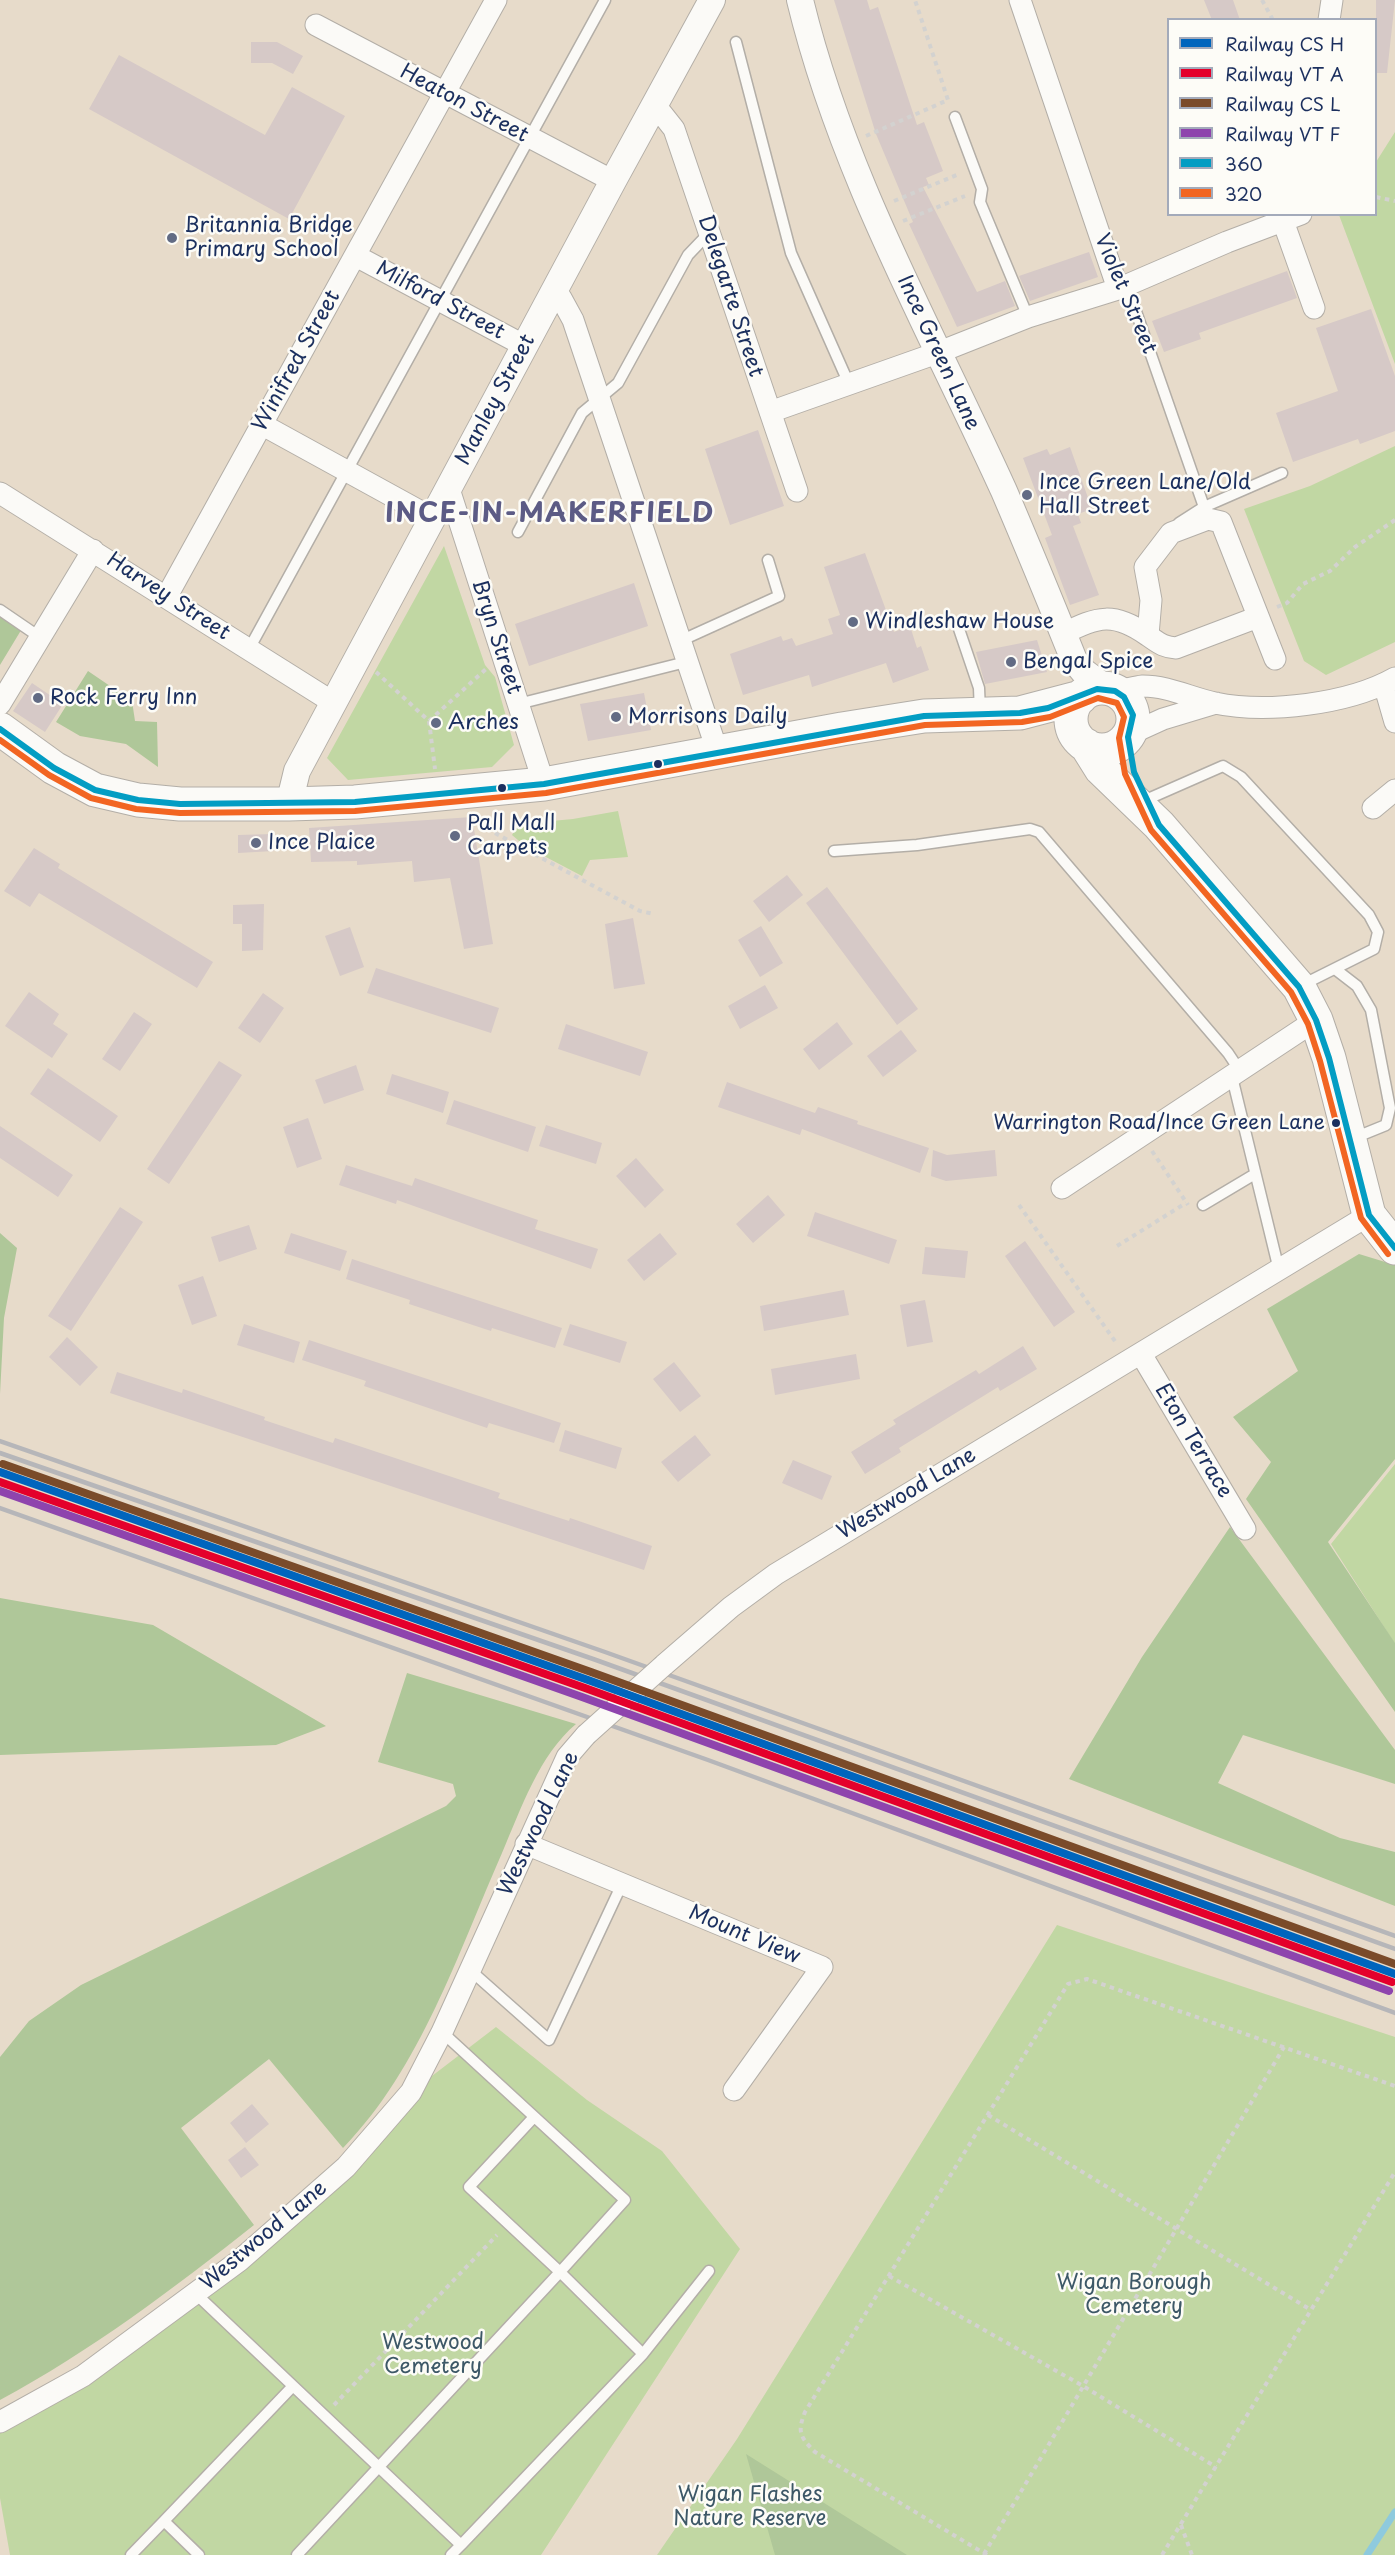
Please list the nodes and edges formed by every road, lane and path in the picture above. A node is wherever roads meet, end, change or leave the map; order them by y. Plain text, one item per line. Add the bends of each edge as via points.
1 (496, 0) edge
2 (605, 0) edge
3 (712, 0) edge
4 (800, 0) edge
5 (915, 0) edge
6 (1020, 0) edge
7 (1262, 0) edge
8 (1332, 0) edge
9 (1272, 18) edge
10 (1329, 18) edge
11 (316, 25) dead end
12 (736, 42) dead end
13 (444, 94) junction
14 (655, 105) junction
15 (955, 117) dead end
16 (873, 133) dead end
17 (529, 139) junction
18 (974, 168) junction
19 (613, 181) junction
20 (981, 193) junction
21 (1377, 197) edge
22 (900, 199) dead end
23 (1395, 201) edge
24 (1292, 218) edge
25 (908, 219) dead end
26 (710, 232) junction
27 (356, 256) junction
28 (1118, 289) junction
29 (553, 292) junction
30 (441, 301) junction
31 (1314, 308) dead end
32 (1028, 317) junction
33 (525, 346) junction
34 (937, 353) junction
35 (849, 384) junction
36 (599, 398) junction
37 (770, 412) junction
38 (261, 424) junction
39 (347, 471) junction
40 (1282, 473) dead end
41 (449, 489) junction
42 (797, 491) dead end
43 (0, 493) edge
44 (1206, 513) junction
45 (434, 519) junction
46 (1395, 520) edge
47 (518, 532) dead end
48 (93, 550) junction
49 (768, 560) dead end
50 (167, 596) junction
51 (0, 610) edge
52 (1255, 610) junction
53 (959, 629) dead end
54 (1064, 634) junction
55 (1148, 636) junction
56 (41, 638) junction
57 (680, 641) junction
58 (249, 649) junction
59 (502, 654) junction
60 (360, 657) junction
61 (1275, 659) dead end
62 (686, 662) junction
63 (1390, 681) edge
64 (1101, 692) junction
65 (334, 703) junction
66 (1216, 703) junction
67 (0, 704) edge
68 (518, 704) junction
69 (985, 715) junction
70 (429, 721) junction
71 (1395, 722) edge
72 (0, 729) edge
73 (1129, 735) junction
74 (1084, 744) junction
75 (718, 753) junction
76 (437, 776) dead end
77 (544, 784) junction
78 (1395, 790) edge
79 (289, 804) junction
80 (1373, 808) dead end
81 (1147, 810) junction
82 (495, 833) dead end
83 (834, 850) dead end
84 (654, 914) dead end
85 (1335, 969) junction
86 (1299, 987) junction
87 (1316, 1020) junction
88 (1236, 1074) junction
89 (1142, 1137) junction
90 (1349, 1140) junction
91 (1255, 1174) junction
92 (1062, 1188) dead end
93 (1186, 1203) junction
94 (1019, 1205) dead end
95 (1203, 1205) joint
96 (1369, 1215) junction
97 (1117, 1246) dead end
98 (1395, 1248) edge
99 (1279, 1270) junction
100 (1135, 1357) junction
101 (1245, 1529) dead end
102 (526, 1844) junction
103 (622, 1884) junction
104 (470, 1970) junction
105 (442, 2032) junction
106 (1284, 2047) junction
107 (1395, 2086) edge
108 (734, 2090) dead end
109 (988, 2115) junction
110 (534, 2117) junction
111 (1395, 2172) edge
112 (1176, 2229) junction
113 (498, 2234) dead end
114 (709, 2271) dead end
115 (560, 2272) junction
116 (889, 2276) junction
117 (195, 2293) junction
118 (1311, 2310) junction
119 (643, 2354) junction
120 (293, 2386) junction
121 (1083, 2386) junction
122 (324, 2415) junction
123 (0, 2422) edge
124 (1216, 2467) junction
125 (380, 2469) junction
126 (164, 2521) junction
127 (1181, 2524) junction
128 (461, 2545) junction
129 (985, 2554) edge
130 (131, 2555) edge
131 (199, 2555) edge
132 (297, 2555) edge
133 (451, 2555) edge
134 (1162, 2555) edge
135 (1192, 2555) edge

1 - 13 street, Winifred Street
2 - 17 lane
3 - 14 street, Manley Street
4 - 34 street, Ince Green Lane via 846,144
5 - 16 path via 948,100
6 - 28 street, Violet Street
7 - 9 path
8 - 10 street
11 - 13 street, Heaton Street
12 - 35 lane via 792,253
13 - 17 street, Heaton Street
13 - 27 street, Winifred Street
14 - 19 street, Manley Street
14 - 26 street, Delegarte Street via 674,129
15 - 18 lane
17 - 19 street, Heaton Street
17 - 30 lane
18 - 20 lane
18 - 22 path
19 - 29 street, Manley Street
20 - 25 path
20 - 32 lane via 980,202
21 - 23 path
24 - 28 street
24 - 31 street
26 - 36 lane via 688,255 618,383
26 - 37 street, Delegarte Street
27 - 30 street, Milford Street
27 - 38 street, Winifred Street
28 - 32 street
28 - 44 lane, Violet Street via 1132,303
29 - 33 street, Manley Street
29 - 36 street via 561,298 573,320
30 - 33 street, Milford Street
30 - 39 lane
32 - 34 street
33 - 41 street, Manley Street
34 - 35 street
34 - 54 street, Ince Green Lane via 1004,491
35 - 37 street
36 - 47 lane via 582,413
36 - 57 street
37 - 42 street, Delegarte Street
38 - 39 street
38 - 50 street, Winifred Street
39 - 45 street
39 - 58 lane
40 - 44 lane
41 - 45 street, Manley Street
41 - 59 street, Bryn Street
43 - 48 street, Harvey Street
44 - 52 street via 1221,522
44 - 55 street via 1171,533 1145,567 1151,600
45 - 60 street, Manley Street
46 - 52 path via 1355,547 1330,571 1303,584 1287,603
48 - 50 street, Harvey Street
48 - 56 street
49 - 57 lane via 779,596
50 - 58 street, Harvey Street
51 - 56 lane
52 - 55 street via 1176,648 1162,647
52 - 61 street
53 - 69 lane
54 - 55 street via 1094,620 1109,618 1123,620
54 - 64 street, Ince Green Lane via 1079,666
56 - 67 street
57 - 62 street
58 - 65 street, Harvey Street
59 - 68 street, Bryn Street
59 - 70 path
60 - 65 street, Manley Street
60 - 70 path
62 - 68 lane
62 - 75 street
63 - 66 street via 1322,704
63 - 71 street
64 - 66 street via 1143,686
64 - 69 main road via 1041,710
64 - 73 main road via 1124,697 1133,715
64 - 74 main road via 1075,705 1072,726
65 - 79 street, Manley Street via 297,771
66 - 73 street via 1163,719
68 - 77 street, Bryn Street
69 - 74 main road
69 - 75 main road via 924,716
70 - 76 path
72 - 79 main road via 54,768 95,790 180,804
73 - 74 main road via 1113,748 1094,749
73 - 81 main road via 1134,772
74 - 81 main road via 1101,769
75 - 77 main road
77 - 79 main road via 355,802
78 - 80 street
81 - 85 lane via 1223,766 1241,777 1369,915 1378,932 1374,949
81 - 86 main road
82 - 84 path via 640,911
83 - 88 lane via 917,845 1030,829 1039,832 1228,1053
85 - 86 lane
85 - 90 lane via 1357,987 1371,1010 1390,1108 1386,1125
86 - 87 main road
87 - 88 street
87 - 90 main road
88 - 89 street
88 - 91 lane
89 - 92 street
89 - 93 path
90 - 96 main road
91 - 95 lane
91 - 99 lane
93 - 95 path via 1190,1208
93 - 97 path
94 - 100 path
96 - 98 main road
96 - 99 street, Westwood Lane
99 - 100 street, Westwood Lane
100 - 101 street, Eton Terrace
100 - 102 street, Westwood Lane, bridge via 776,1574 731,1607 586,1735 567,1757
102 - 103 street, Mount View
102 - 104 street, Westwood Lane
103 - 104 lane via 549,2040
103 - 108 street, Mount View via 822,1967
104 - 105 street, Westwood Lane
105 - 110 lane
105 - 117 street, Westwood Lane via 411,2091 346,2167
106 - 107 path
106 - 109 path via 1087,1979 1077,1980 1068,1984
106 - 112 path
109 - 112 path
109 - 116 path
110 - 115 lane via 470,2187
110 - 115 lane via 625,2200
111 - 118 path
112 - 118 path
112 - 121 path
113 - 122 path
114 - 119 lane
115 - 119 lane
115 - 125 lane
116 - 121 path
116 - 129 path via 805,2412 800,2427 804,2440 815,2452
117 - 120 lane
117 - 123 street, Westwood Lane via 83,2376
118 - 124 path
119 - 128 lane
120 - 122 lane
120 - 126 lane
121 - 124 path
121 - 129 path
122 - 125 lane
124 - 127 path
125 - 128 lane
125 - 132 lane
126 - 130 lane
126 - 131 lane
127 - 134 path
127 - 135 path
128 - 133 lane

